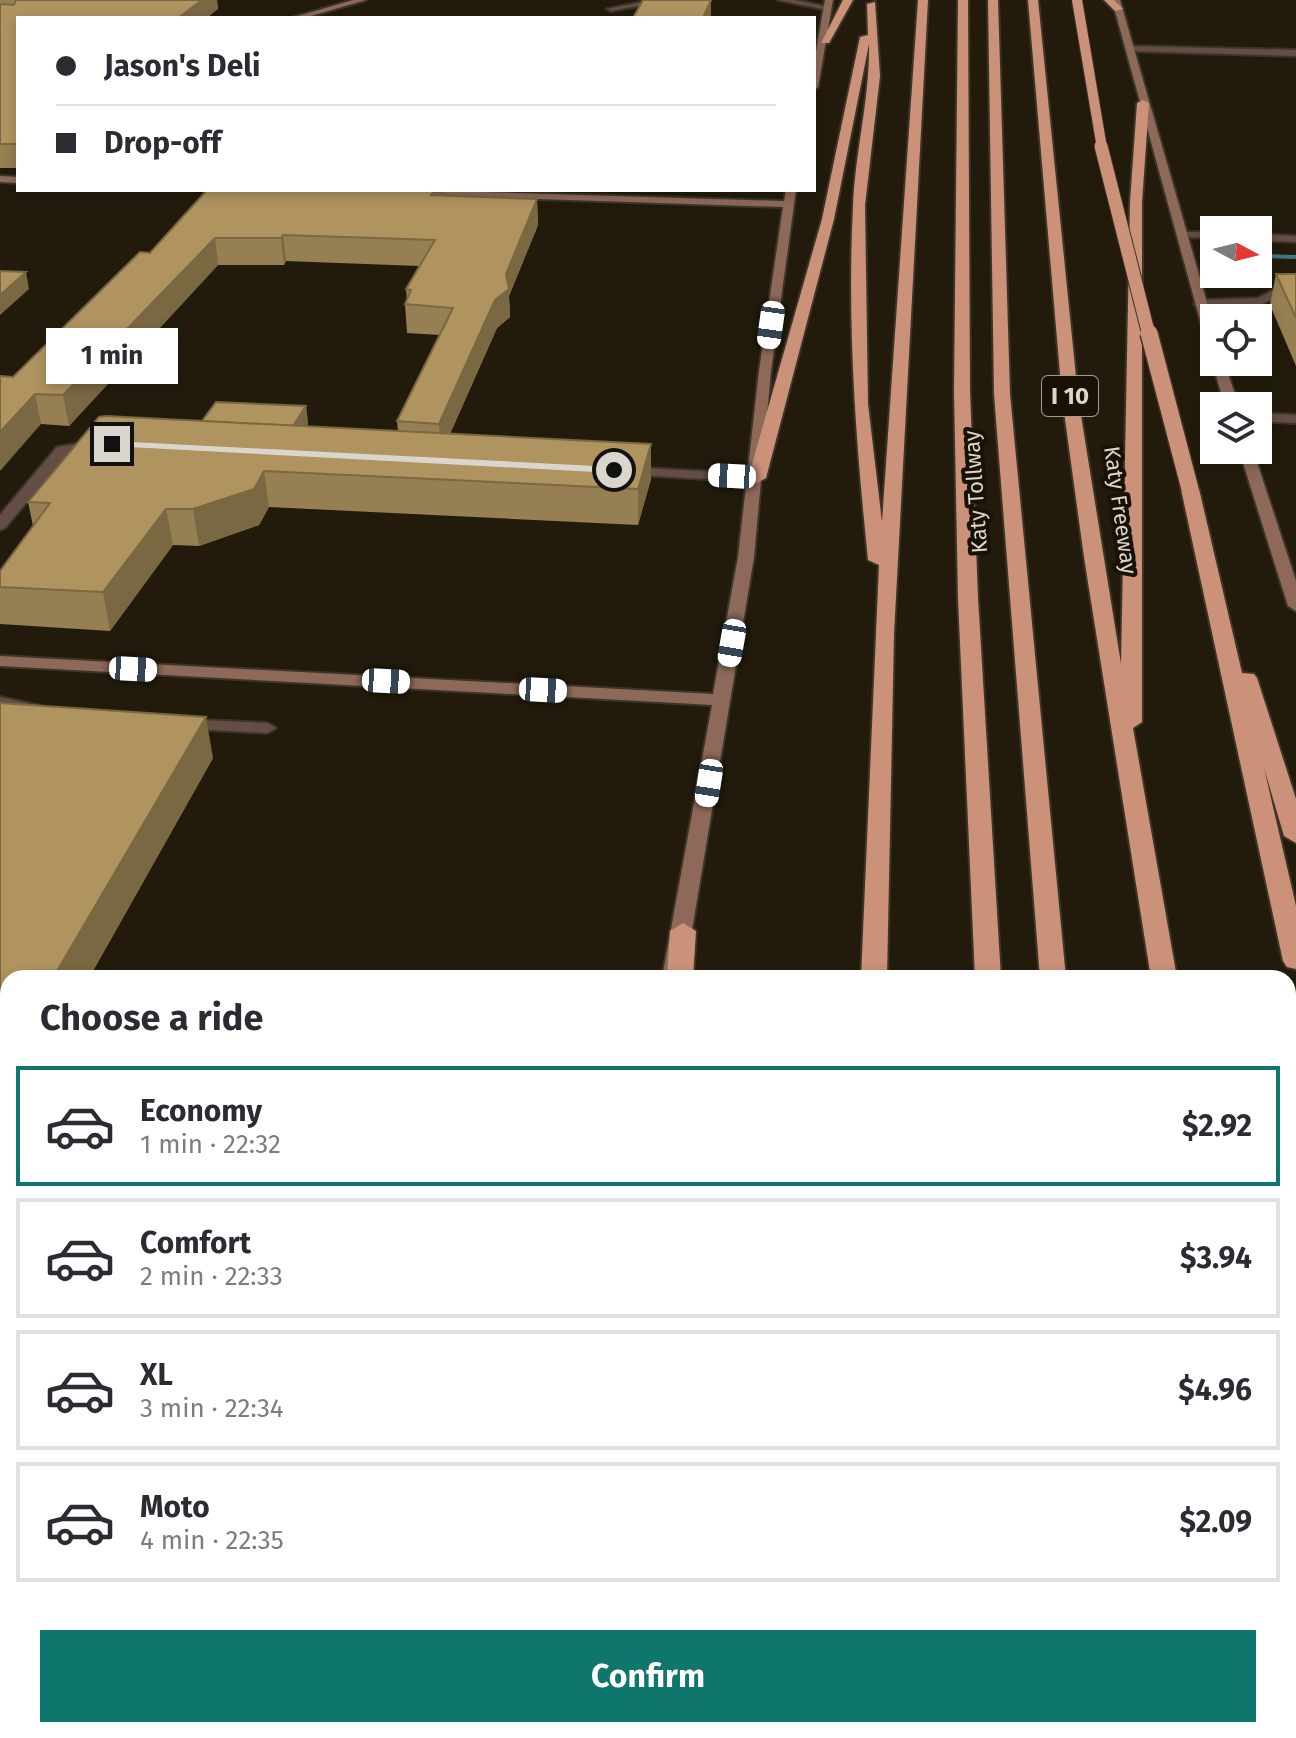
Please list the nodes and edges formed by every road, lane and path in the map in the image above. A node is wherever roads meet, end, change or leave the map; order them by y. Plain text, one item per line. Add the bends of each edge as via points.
1 (362, 0) edge
2 (666, 0) edge
3 (782, 0) edge
4 (848, 0) edge
5 (923, 0) edge
6 (963, 0) edge
7 (993, 0) edge
8 (1033, 0) edge
9 (1077, 0) edge
10 (1109, 0) edge
11 (873, 2) edge
12 (828, 4) edge
13 (1117, 4) edge
14 (611, 9) dead end
15 (302, 16) edge
16 (825, 41) junction
17 (1130, 49) junction
18 (1296, 53) edge
19 (867, 59) junction
20 (816, 66) edge
21 (1143, 103) junction
22 (399, 192) edge
23 (496, 192) edge
24 (791, 192) edge
25 (788, 204) junction
26 (1181, 234) junction
27 (1200, 235) edge
28 (1272, 238) edge
29 (1296, 239) edge
30 (1296, 282) edge
31 (1200, 304) joint
32 (1272, 418) edge
33 (1296, 419) edge
34 (112, 444) edge
35 (1250, 464) edge
36 (614, 470) edge
37 (757, 478) junction
38 (1191, 495) junction
39 (0, 525) edge
40 (1296, 606) edge
41 (884, 634) junction
42 (0, 661) edge
43 (722, 700) junction
44 (0, 702) edge
45 (56, 714) edge
46 (161, 723) edge
47 (267, 728) dead end
48 (1131, 788) junction
49 (1296, 836) edge
50 (683, 931) junction
51 (1296, 961) edge
52 (675, 970) edge
53 (681, 970) edge
54 (874, 970) edge
55 (988, 970) edge
56 (1052, 970) edge
57 (1163, 970) edge

1 - 15 main road
2 - 14 street
3 - 12 street
4 - 16 highway
5 - 41 highway
6 - 55 highway, Katy Tollway via 962,391
7 - 56 highway, Katy Tollway via 1002,394
8 - 48 highway, Katy Freeway / I 10 via 1070,397
9 - 38 highway, bridge via 1105,167
10 - 13 highway
11 - 19 highway
12 - 16 main road
13 - 17 main road
16 - 20 main road
17 - 18 street
17 - 21 main road
19 - 37 highway
19 - 41 highway via 873,100 859,205 860,404
21 - 26 main road
21 - 48 highway via 1135,264
22 - 23 main road
23 - 25 main road
24 - 25 main road
25 - 37 main road via 765,371
26 - 27 street
26 - 31 main road
28 - 29 street
30 - 31 street via 1260,301
32 - 33 street
34 - 39 street via 62,450
35 - 40 main road
36 - 37 street
37 - 43 main road
38 - 49 highway
38 - 51 highway
41 - 54 highway
42 - 43 main road
43 - 50 main road
44 - 45 street
46 - 47 street
48 - 57 highway, Katy Freeway / I 10
50 - 52 main road
50 - 53 highway

